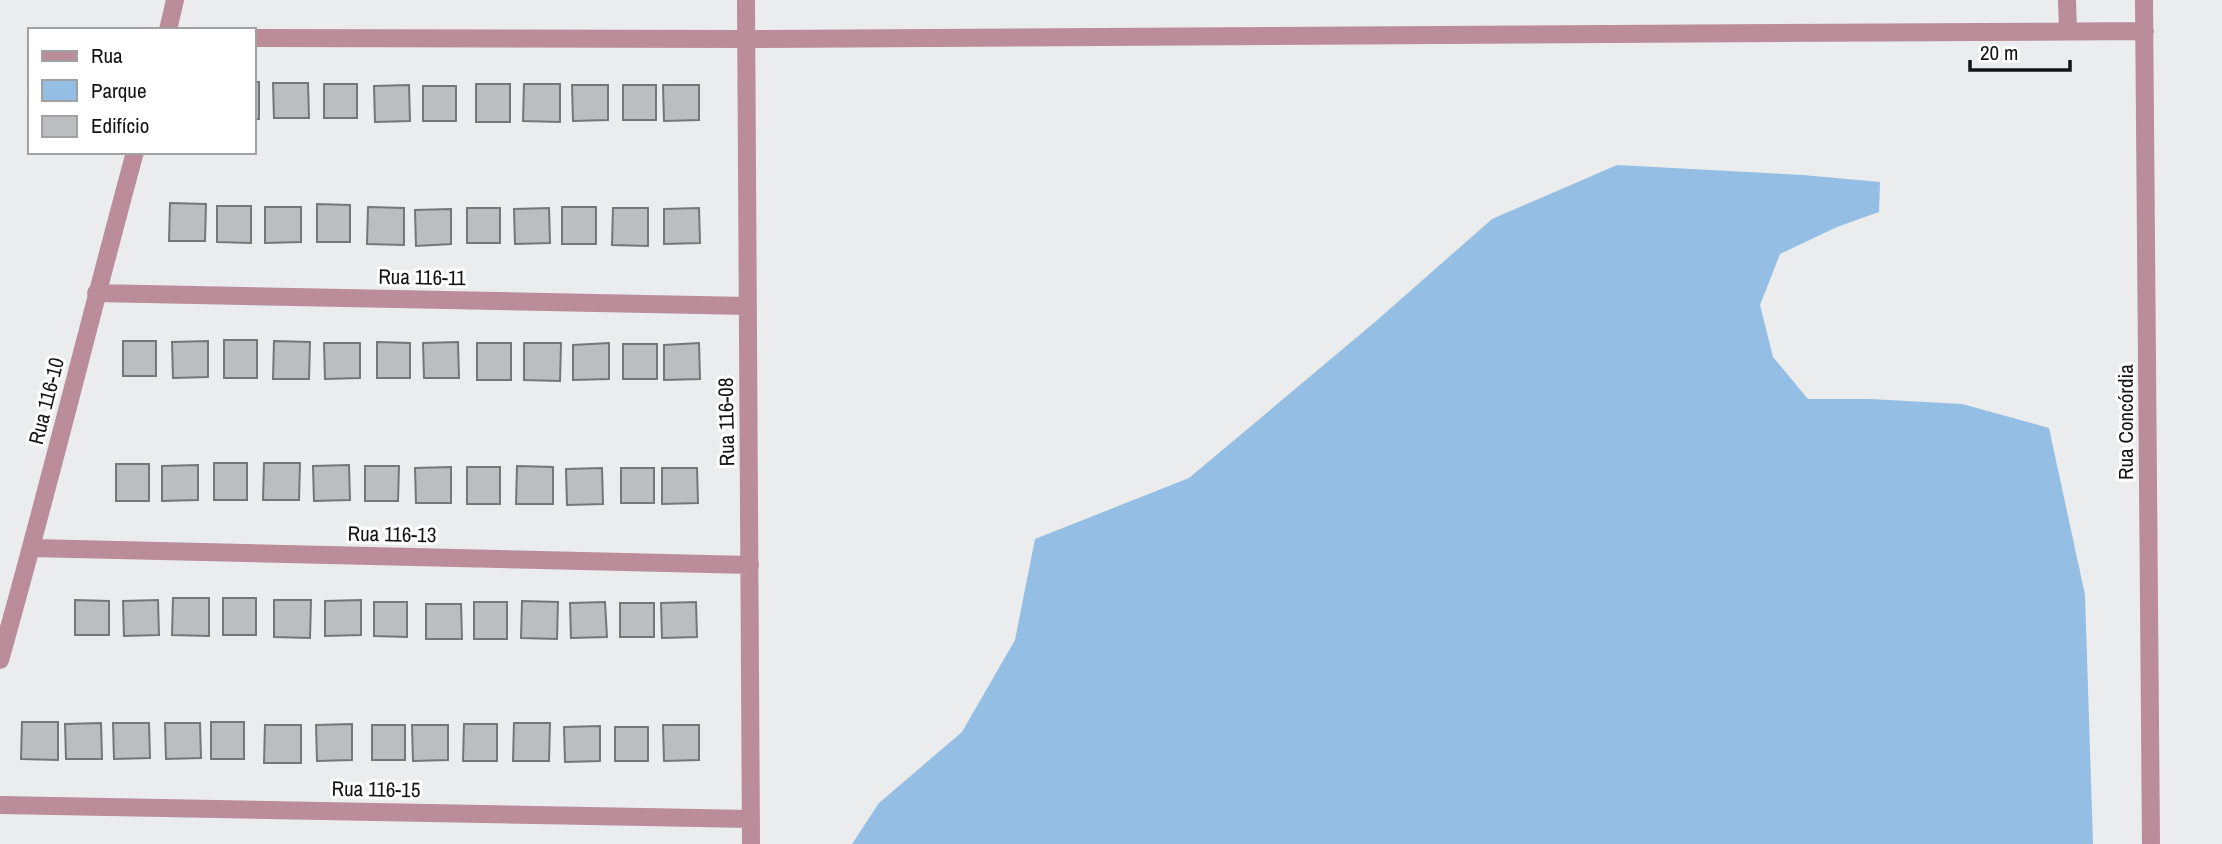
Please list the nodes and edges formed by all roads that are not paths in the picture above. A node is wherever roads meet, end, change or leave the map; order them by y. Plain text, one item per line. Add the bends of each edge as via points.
1 (175, 0) edge
2 (746, 0) edge
3 (2067, 0) edge
4 (2144, 0) edge
5 (168, 28) edge
6 (2068, 31) junction
7 (2145, 31) junction
8 (256, 38) edge
9 (747, 39) junction
10 (134, 154) edge
11 (96, 293) junction
12 (748, 306) junction
13 (32, 548) junction
14 (750, 565) junction
15 (0, 660) edge
16 (0, 805) edge
17 (751, 819) junction
18 (751, 844) edge
19 (2151, 844) edge

1 - 5 street
2 - 9 street, Rua 116-08
3 - 6 street
4 - 7 street, Rua Concórdia
6 - 7 street
6 - 9 street
7 - 19 street, Rua Concórdia
8 - 9 street
9 - 12 street, Rua 116-08
10 - 11 street, Rua 116-10
11 - 12 street, Rua 116-11
11 - 13 street, Rua 116-10
12 - 14 street, Rua 116-08
13 - 14 street, Rua 116-13
13 - 15 street, Rua 116-10
14 - 17 street, Rua 116-08
16 - 17 street, Rua 116-15
17 - 18 street, Rua 116-08

